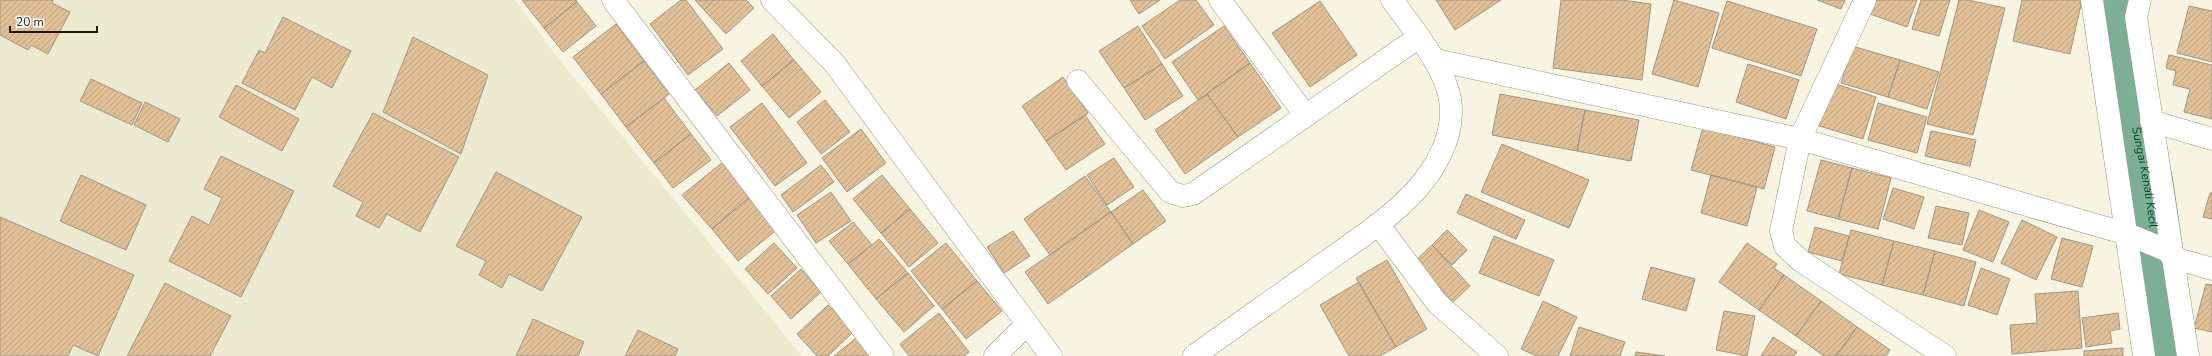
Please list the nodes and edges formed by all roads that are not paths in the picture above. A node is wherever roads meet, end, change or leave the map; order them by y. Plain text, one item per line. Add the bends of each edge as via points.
1 (613, 0) edge
2 (772, 0) edge
3 (1220, 0) edge
4 (1392, 0) edge
5 (1864, 0) edge
6 (2092, 0) edge
7 (2140, 0) edge
8 (1419, 37) junction
9 (1436, 60) junction
10 (1078, 81) dead end
11 (1306, 116) junction
12 (2151, 122) junction
13 (1800, 139) junction
14 (2212, 139) edge
15 (1378, 224) junction
16 (2132, 236) junction
17 (2170, 254) junction
18 (2212, 269) edge
19 (1028, 324) junction
20 (883, 356) edge
21 (995, 356) edge
22 (1051, 356) edge
23 (1194, 356) edge
24 (1497, 356) edge
25 (1946, 356) edge
26 (2144, 356) edge
27 (2188, 356) edge

1 - 20 street
2 - 19 street via 834,63
3 - 11 street
4 - 8 street
5 - 13 street
6 - 16 street
7 - 12 street via 2136,17
8 - 9 street
8 - 11 street
9 - 13 street
9 - 15 street via 1452,110 1447,136 1436,164 1416,189
10 - 11 street via 1170,192 1183,196 1193,194
12 - 14 street
12 - 17 street
13 - 16 street
13 - 25 street via 1781,231 1785,246 1801,261
15 - 23 street
15 - 24 street via 1437,303
16 - 17 street
16 - 26 street
17 - 18 street
17 - 27 street
19 - 21 street
19 - 22 street

